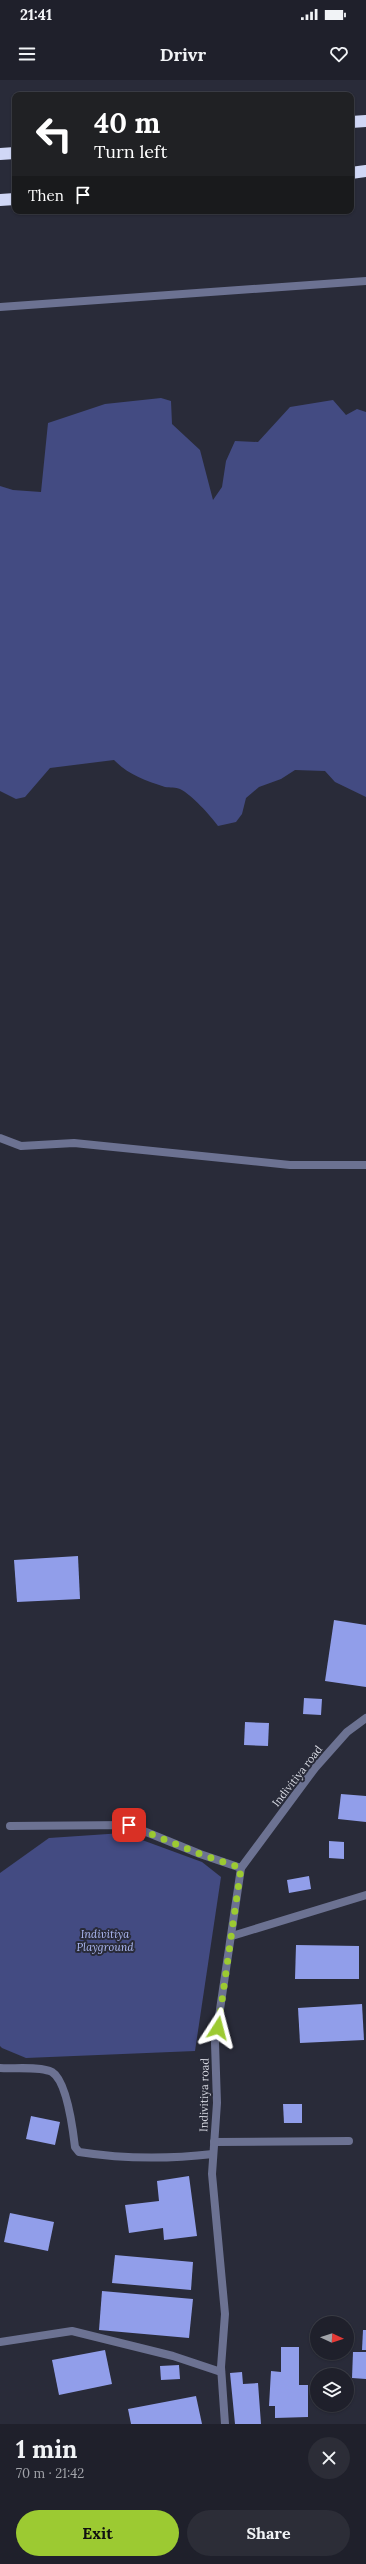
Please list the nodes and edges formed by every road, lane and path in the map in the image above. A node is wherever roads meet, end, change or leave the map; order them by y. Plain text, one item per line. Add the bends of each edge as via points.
1 (366, 121) edge
2 (354, 122) edge
3 (12, 153) edge
4 (0, 154) edge
5 (366, 172) edge
6 (354, 173) edge
7 (12, 199) edge
8 (0, 200) edge
9 (366, 281) edge
10 (0, 307) edge
11 (0, 1138) edge
12 (366, 1165) edge
13 (366, 1718) edge
14 (10, 1826) dead end
15 (241, 1868) junction
16 (366, 1895) edge
17 (232, 1936) junction
18 (0, 2068) edge
19 (349, 2141) dead end
20 (214, 2142) junction
21 (213, 2154) junction
22 (0, 2342) edge
23 (221, 2372) junction
24 (225, 2424) edge

1 - 2 highway
3 - 4 highway
5 - 6 highway
7 - 8 highway
9 - 10 street
11 - 12 street via 21,1146 74,1143 290,1165
13 - 15 street, Indivitiya road via 348,1732 315,1768
14 - 15 street via 129,1825
15 - 17 street, Indivitiya road
16 - 17 street
17 - 20 street, Indivitiya road via 215,2044 217,2103
18 - 21 street via 51,2072 59,2078 66,2090 74,2147 79,2152 150,2157
19 - 20 street
20 - 21 street, Indivitiya road
21 - 23 street, Indivitiya road via 212,2174 225,2314
22 - 23 street via 72,2331 173,2356
23 - 24 street, Indivitiya road

